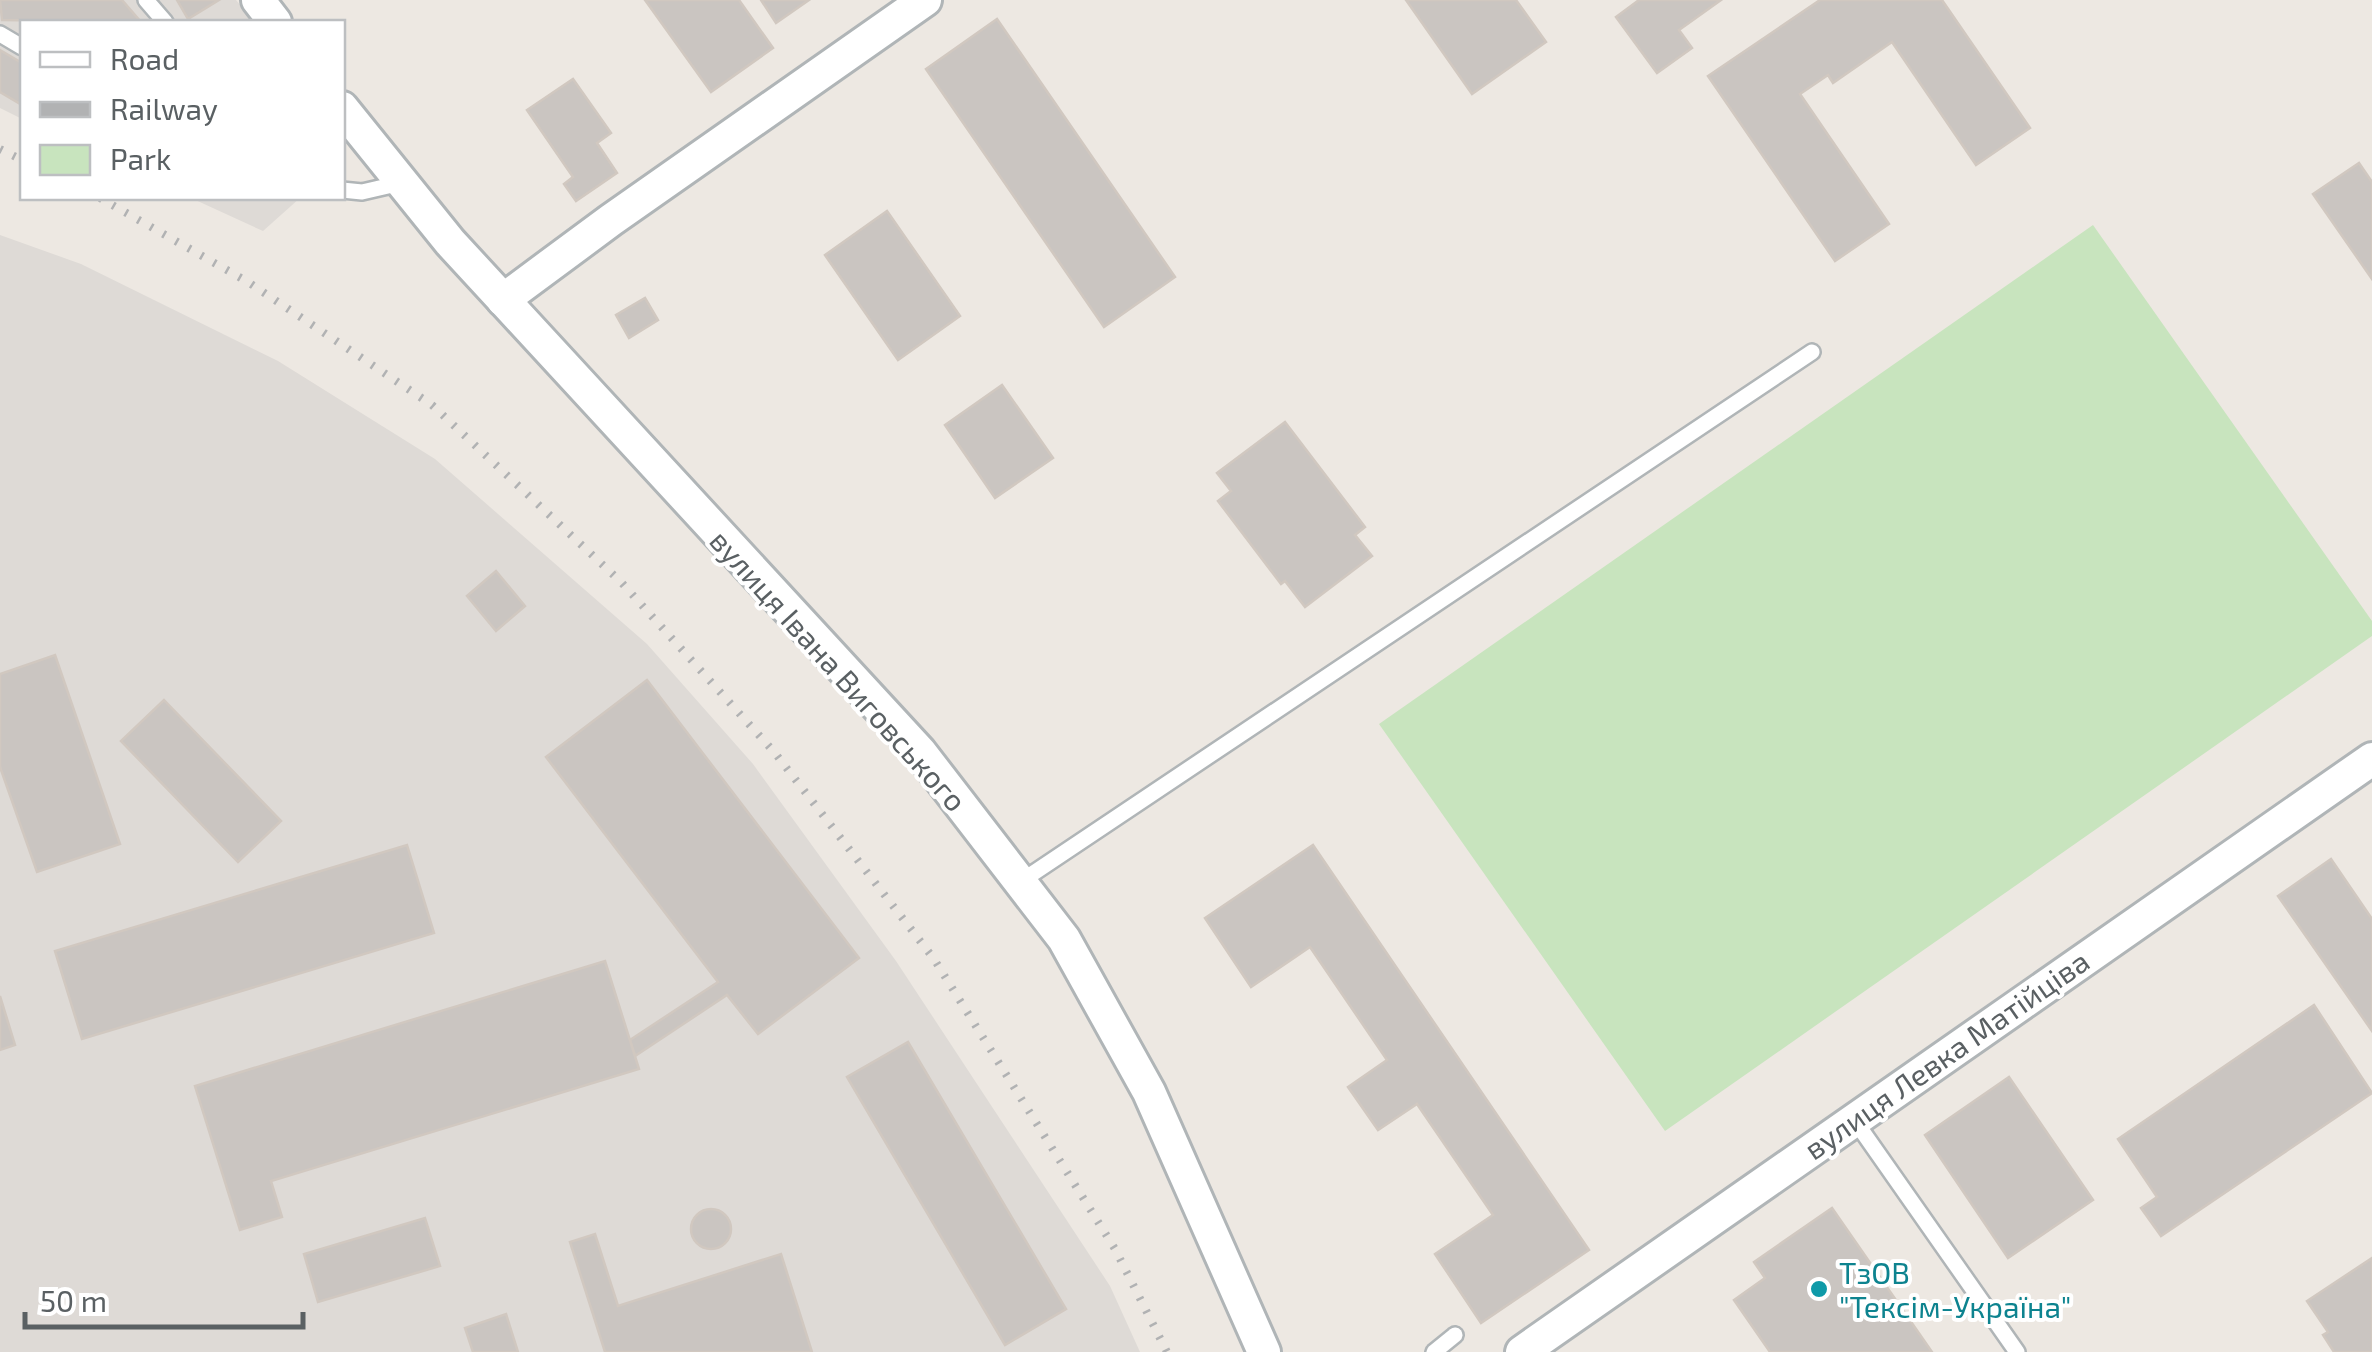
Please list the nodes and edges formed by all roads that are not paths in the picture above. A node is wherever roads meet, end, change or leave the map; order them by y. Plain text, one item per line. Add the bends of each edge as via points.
1 (146, 0) edge
2 (258, 0) edge
3 (925, 0) edge
4 (163, 20) edge
5 (274, 20) edge
6 (345, 112) edge
7 (401, 183) junction
8 (345, 190) edge
9 (503, 300) junction
10 (1812, 352) dead end
11 (2372, 759) edge
12 (1020, 882) junction
13 (1853, 1118) junction
14 (1455, 1335) dead end
15 (1264, 1352) edge
16 (1434, 1352) edge
17 (1522, 1352) edge
18 (2018, 1352) edge

1 - 4 lane
2 - 5 street
3 - 9 street
6 - 7 street, вулиця Івана Виговського
7 - 8 lane
7 - 9 street, вулиця Івана Виговського
9 - 12 street, вулиця Івана Виговського via 920,752
10 - 12 lane
11 - 13 street, вулиця Левка Матійціва
12 - 15 street, вулиця Івана Виговського via 1064,938 1149,1092
13 - 17 street, вулиця Левка Матійціва
13 - 18 lane
14 - 16 lane

